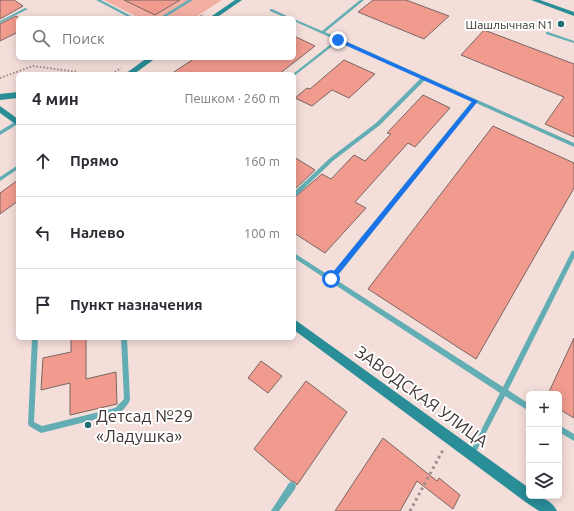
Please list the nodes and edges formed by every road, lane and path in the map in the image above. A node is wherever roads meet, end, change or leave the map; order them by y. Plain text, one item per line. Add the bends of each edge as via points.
1 (98, 0) edge
2 (191, 0) edge
3 (239, 0) edge
4 (362, 0) edge
5 (534, 0) edge
6 (26, 9) dead end
7 (271, 10) dead end
8 (574, 14) edge
9 (129, 16) edge
10 (164, 16) edge
11 (215, 16) edge
12 (284, 16) edge
13 (296, 21) edge
14 (0, 22) edge
15 (322, 33) junction
16 (547, 33) dead end
17 (338, 40) junction
18 (574, 42) edge
19 (149, 60) edge
20 (16, 72) edge
21 (16, 72) edge
22 (77, 72) edge
23 (132, 72) edge
24 (296, 73) edge
25 (0, 78) edge
26 (424, 78) junction
27 (16, 95) edge
28 (0, 97) edge
29 (475, 101) junction
30 (0, 109) edge
31 (16, 121) edge
32 (16, 123) edge
33 (0, 133) edge
34 (574, 145) edge
35 (16, 168) edge
36 (0, 179) edge
37 (296, 194) edge
38 (574, 253) edge
39 (296, 256) edge
40 (331, 279) junction
41 (296, 325) edge
42 (35, 340) edge
43 (124, 340) edge
44 (503, 391) junction
45 (526, 406) edge
46 (562, 430) edge
47 (574, 438) edge
48 (444, 448) dead end
49 (472, 454) junction
50 (292, 486) dead end
51 (526, 494) edge
52 (533, 499) edge
53 (275, 511) edge
54 (410, 511) edge
55 (549, 511) edge

1 - 9 lane
2 - 10 lane
3 - 11 street
4 - 15 lane
5 - 8 street
6 - 14 lane
7 - 12 lane
13 - 15 lane
15 - 17 lane
16 - 18 lane
17 - 24 lane
17 - 26 lane
19 - 23 street
20 - 25 path
21 - 22 path via 33,66
26 - 29 lane
26 - 37 lane via 378,124 332,159
27 - 28 street
29 - 34 lane
29 - 40 lane
30 - 31 street
32 - 33 lane
35 - 36 lane
38 - 44 lane
39 - 40 lane
40 - 44 lane
41 - 49 street, ЗАВОДСКАЯ УЛИЦА
42 - 43 lane via 32,424 41,430 116,411 127,400
44 - 45 lane
44 - 49 lane
46 - 47 lane
48 - 54 path
49 - 51 street, ЗАВОДСКАЯ УЛИЦА
50 - 53 lane
52 - 55 street, ЗАВОДСКАЯ УЛИЦА

